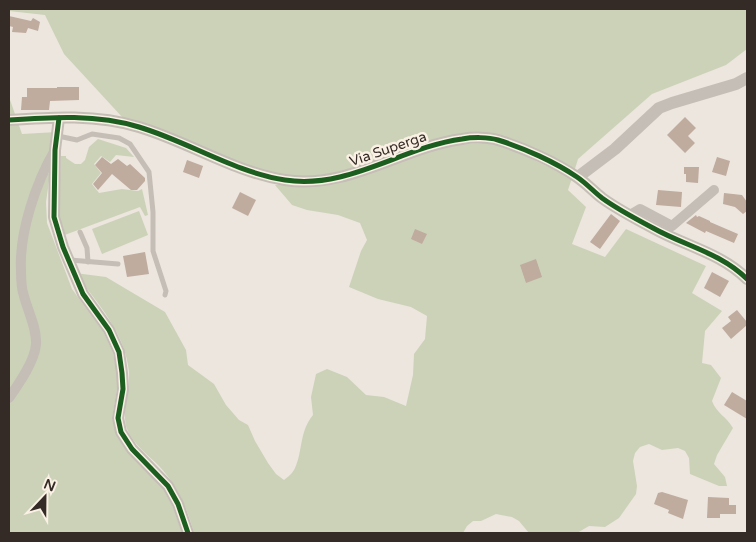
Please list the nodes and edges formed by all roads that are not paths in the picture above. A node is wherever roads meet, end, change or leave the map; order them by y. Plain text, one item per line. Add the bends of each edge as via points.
1 (747, 78) edge
2 (59, 118) junction
3 (9, 120) edge
4 (57, 135) junction
5 (55, 150) junction
6 (578, 177) junction
7 (714, 190) dead end
8 (630, 214) junction
9 (80, 232) dead end
10 (67, 260) junction
11 (88, 262) junction
12 (118, 264) dead end
13 (747, 279) edge
14 (165, 295) dead end
15 (9, 398) edge
16 (188, 533) edge

1 - 6 street via 659,108
2 - 3 street, Via Superga
2 - 4 street
2 - 6 street, Via Superga via 101,118 140,127 238,167 286,180 309,182 338,178 464,138 496,140 552,162
4 - 5 street
4 - 14 lane via 77,140 92,134 119,138 130,144 149,172 153,251
5 - 10 street via 54,217
5 - 15 street via 21,243 23,294 34,324 34,355
6 - 8 street, Via Superga via 602,198
7 - 8 street via 672,226 640,209
8 - 13 street, Via Superga via 654,229 721,258
9 - 11 lane via 87,248
10 - 11 lane
10 - 16 street via 83,294 109,330 118,352 123,389 118,418 121,432 132,449 168,486
11 - 12 lane

